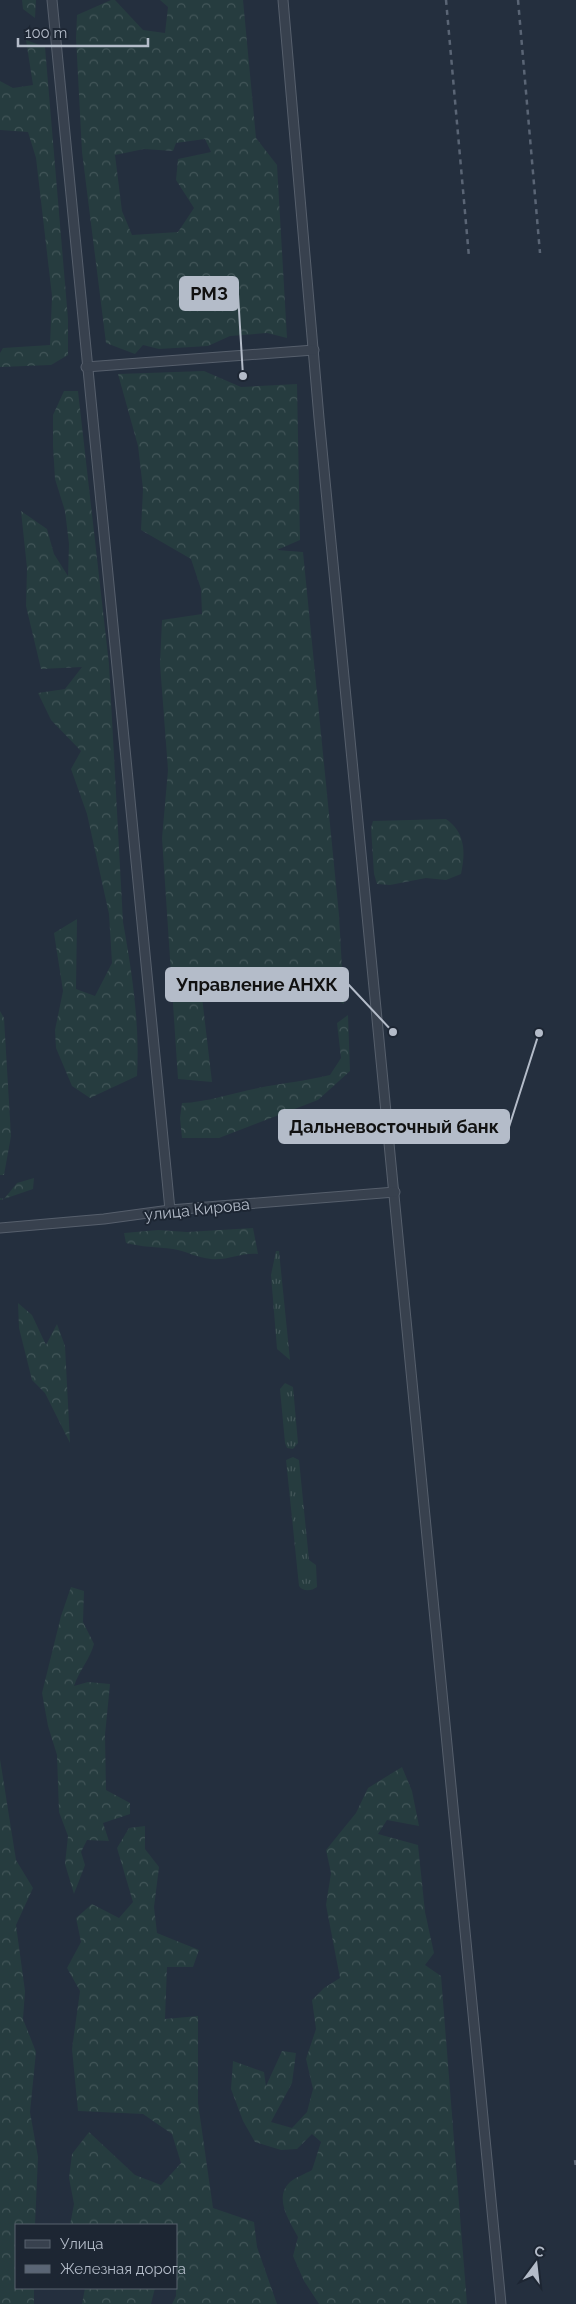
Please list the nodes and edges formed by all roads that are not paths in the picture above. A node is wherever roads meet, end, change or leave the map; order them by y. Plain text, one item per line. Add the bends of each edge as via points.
1 (52, 0) edge
2 (283, 0) edge
3 (314, 350) junction
4 (86, 367) junction
5 (395, 1192) junction
6 (170, 1210) junction
7 (0, 1228) edge
8 (501, 2304) edge

1 - 4 street
2 - 3 street
3 - 4 street
3 - 5 street
4 - 6 street
5 - 6 street, улица Кирова
5 - 8 street
6 - 7 street, улица Кирова

